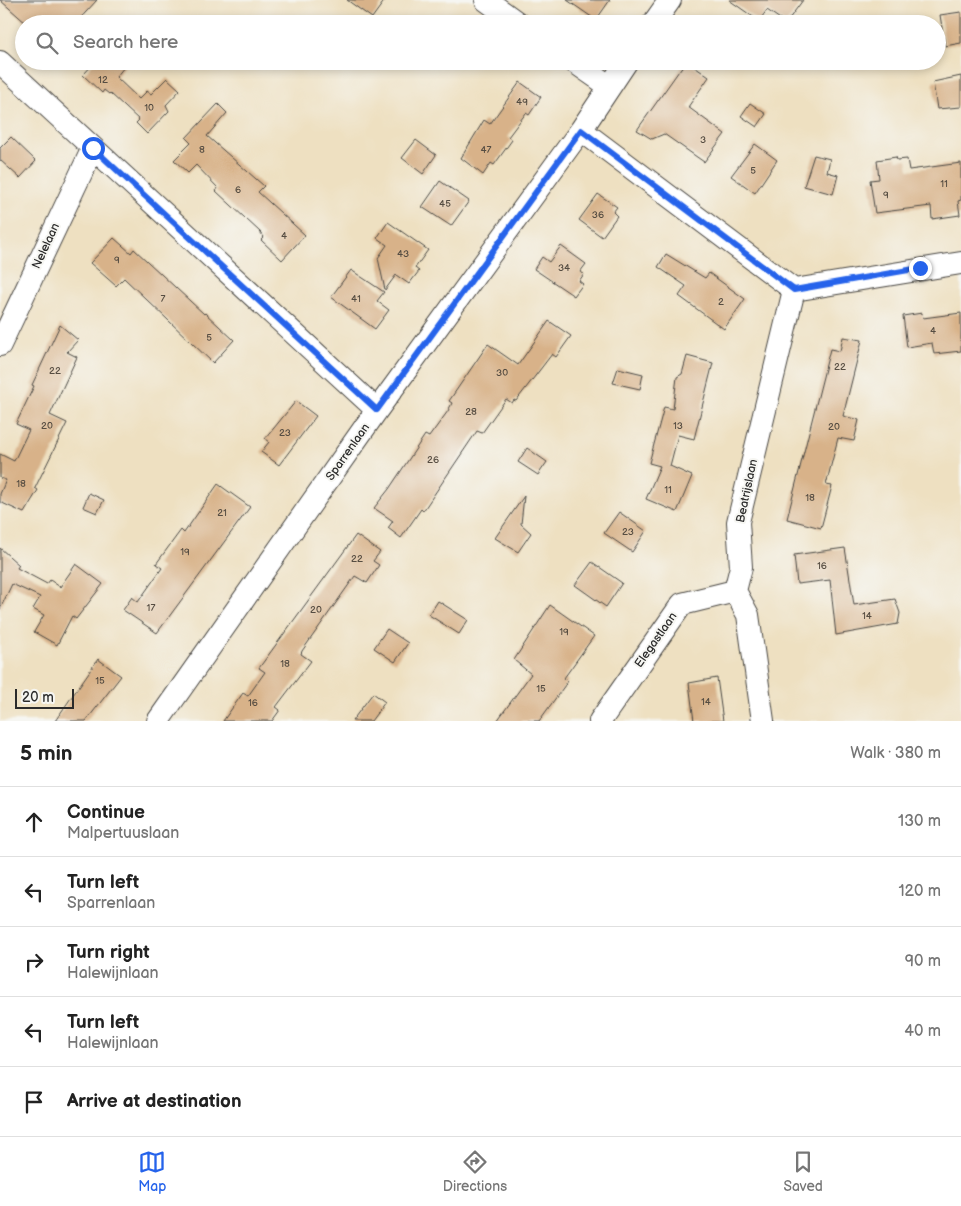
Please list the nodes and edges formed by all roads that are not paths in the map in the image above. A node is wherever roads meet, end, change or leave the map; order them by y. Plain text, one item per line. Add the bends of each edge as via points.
1 (486, 0) edge
2 (670, 0) edge
3 (507, 15) edge
4 (659, 15) edge
5 (0, 62) edge
6 (586, 70) edge
7 (620, 70) edge
8 (609, 86) junction
9 (581, 130) junction
10 (93, 148) junction
11 (961, 263) edge
12 (794, 290) junction
13 (0, 345) edge
14 (377, 410) junction
15 (735, 591) junction
16 (158, 721) edge
17 (600, 721) edge
18 (763, 721) edge

1 - 3 street
2 - 4 street
5 - 10 street
6 - 8 street
7 - 8 street, Sparrenlaan
8 - 9 street, Sparrenlaan
9 - 12 street
9 - 14 street, Sparrenlaan
10 - 13 street, Nelelaan
10 - 14 street
11 - 12 street
12 - 15 street, Beatrijslaan via 738,522 741,568
14 - 16 street, Sparrenlaan
15 - 17 street, Elegastlaan via 682,604
15 - 18 street via 748,615

